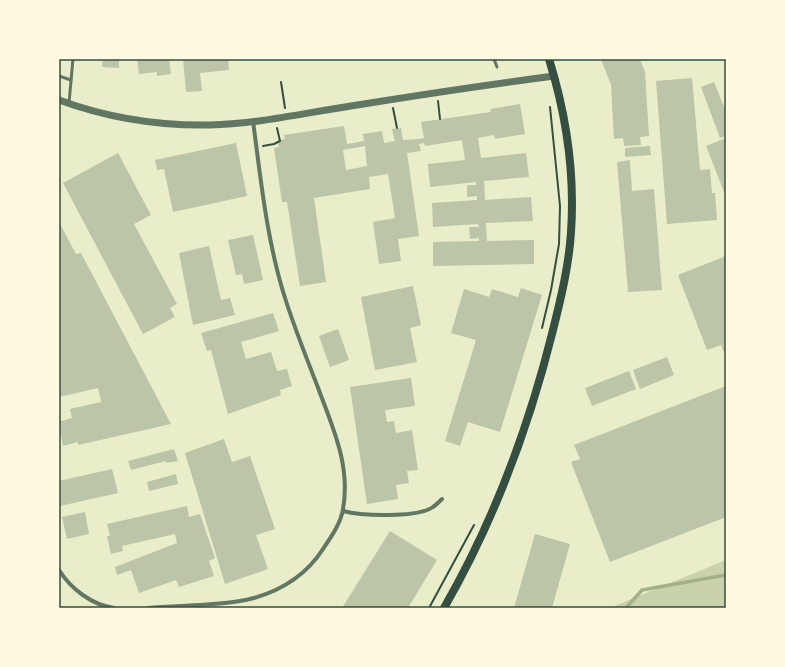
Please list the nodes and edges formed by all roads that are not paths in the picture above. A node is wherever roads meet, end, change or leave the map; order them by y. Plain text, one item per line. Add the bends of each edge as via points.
1 (73, 59) edge
2 (494, 59) edge
3 (549, 59) edge
4 (497, 67) dead end
5 (59, 76) edge
6 (554, 76) junction
7 (71, 80) junction
8 (59, 100) edge
9 (69, 104) junction
10 (253, 121) junction
11 (442, 499) dead end
12 (343, 511) junction
13 (59, 570) edge
14 (114, 608) edge
15 (148, 608) edge
16 (444, 608) edge

1 - 7 lane
2 - 4 lane
3 - 6 main road
5 - 7 lane
6 - 10 street
6 - 16 main road via 567,136 572,197 571,232 563,291 543,371 494,511
7 - 9 lane
8 - 9 street
9 - 10 street via 97,113 163,124 211,125
10 - 12 street via 266,216 282,288 340,445 346,486
11 - 12 street via 432,508 420,512 367,515
12 - 15 street via 318,558 298,577 285,585 266,594 238,600
13 - 14 street via 78,591 94,603

